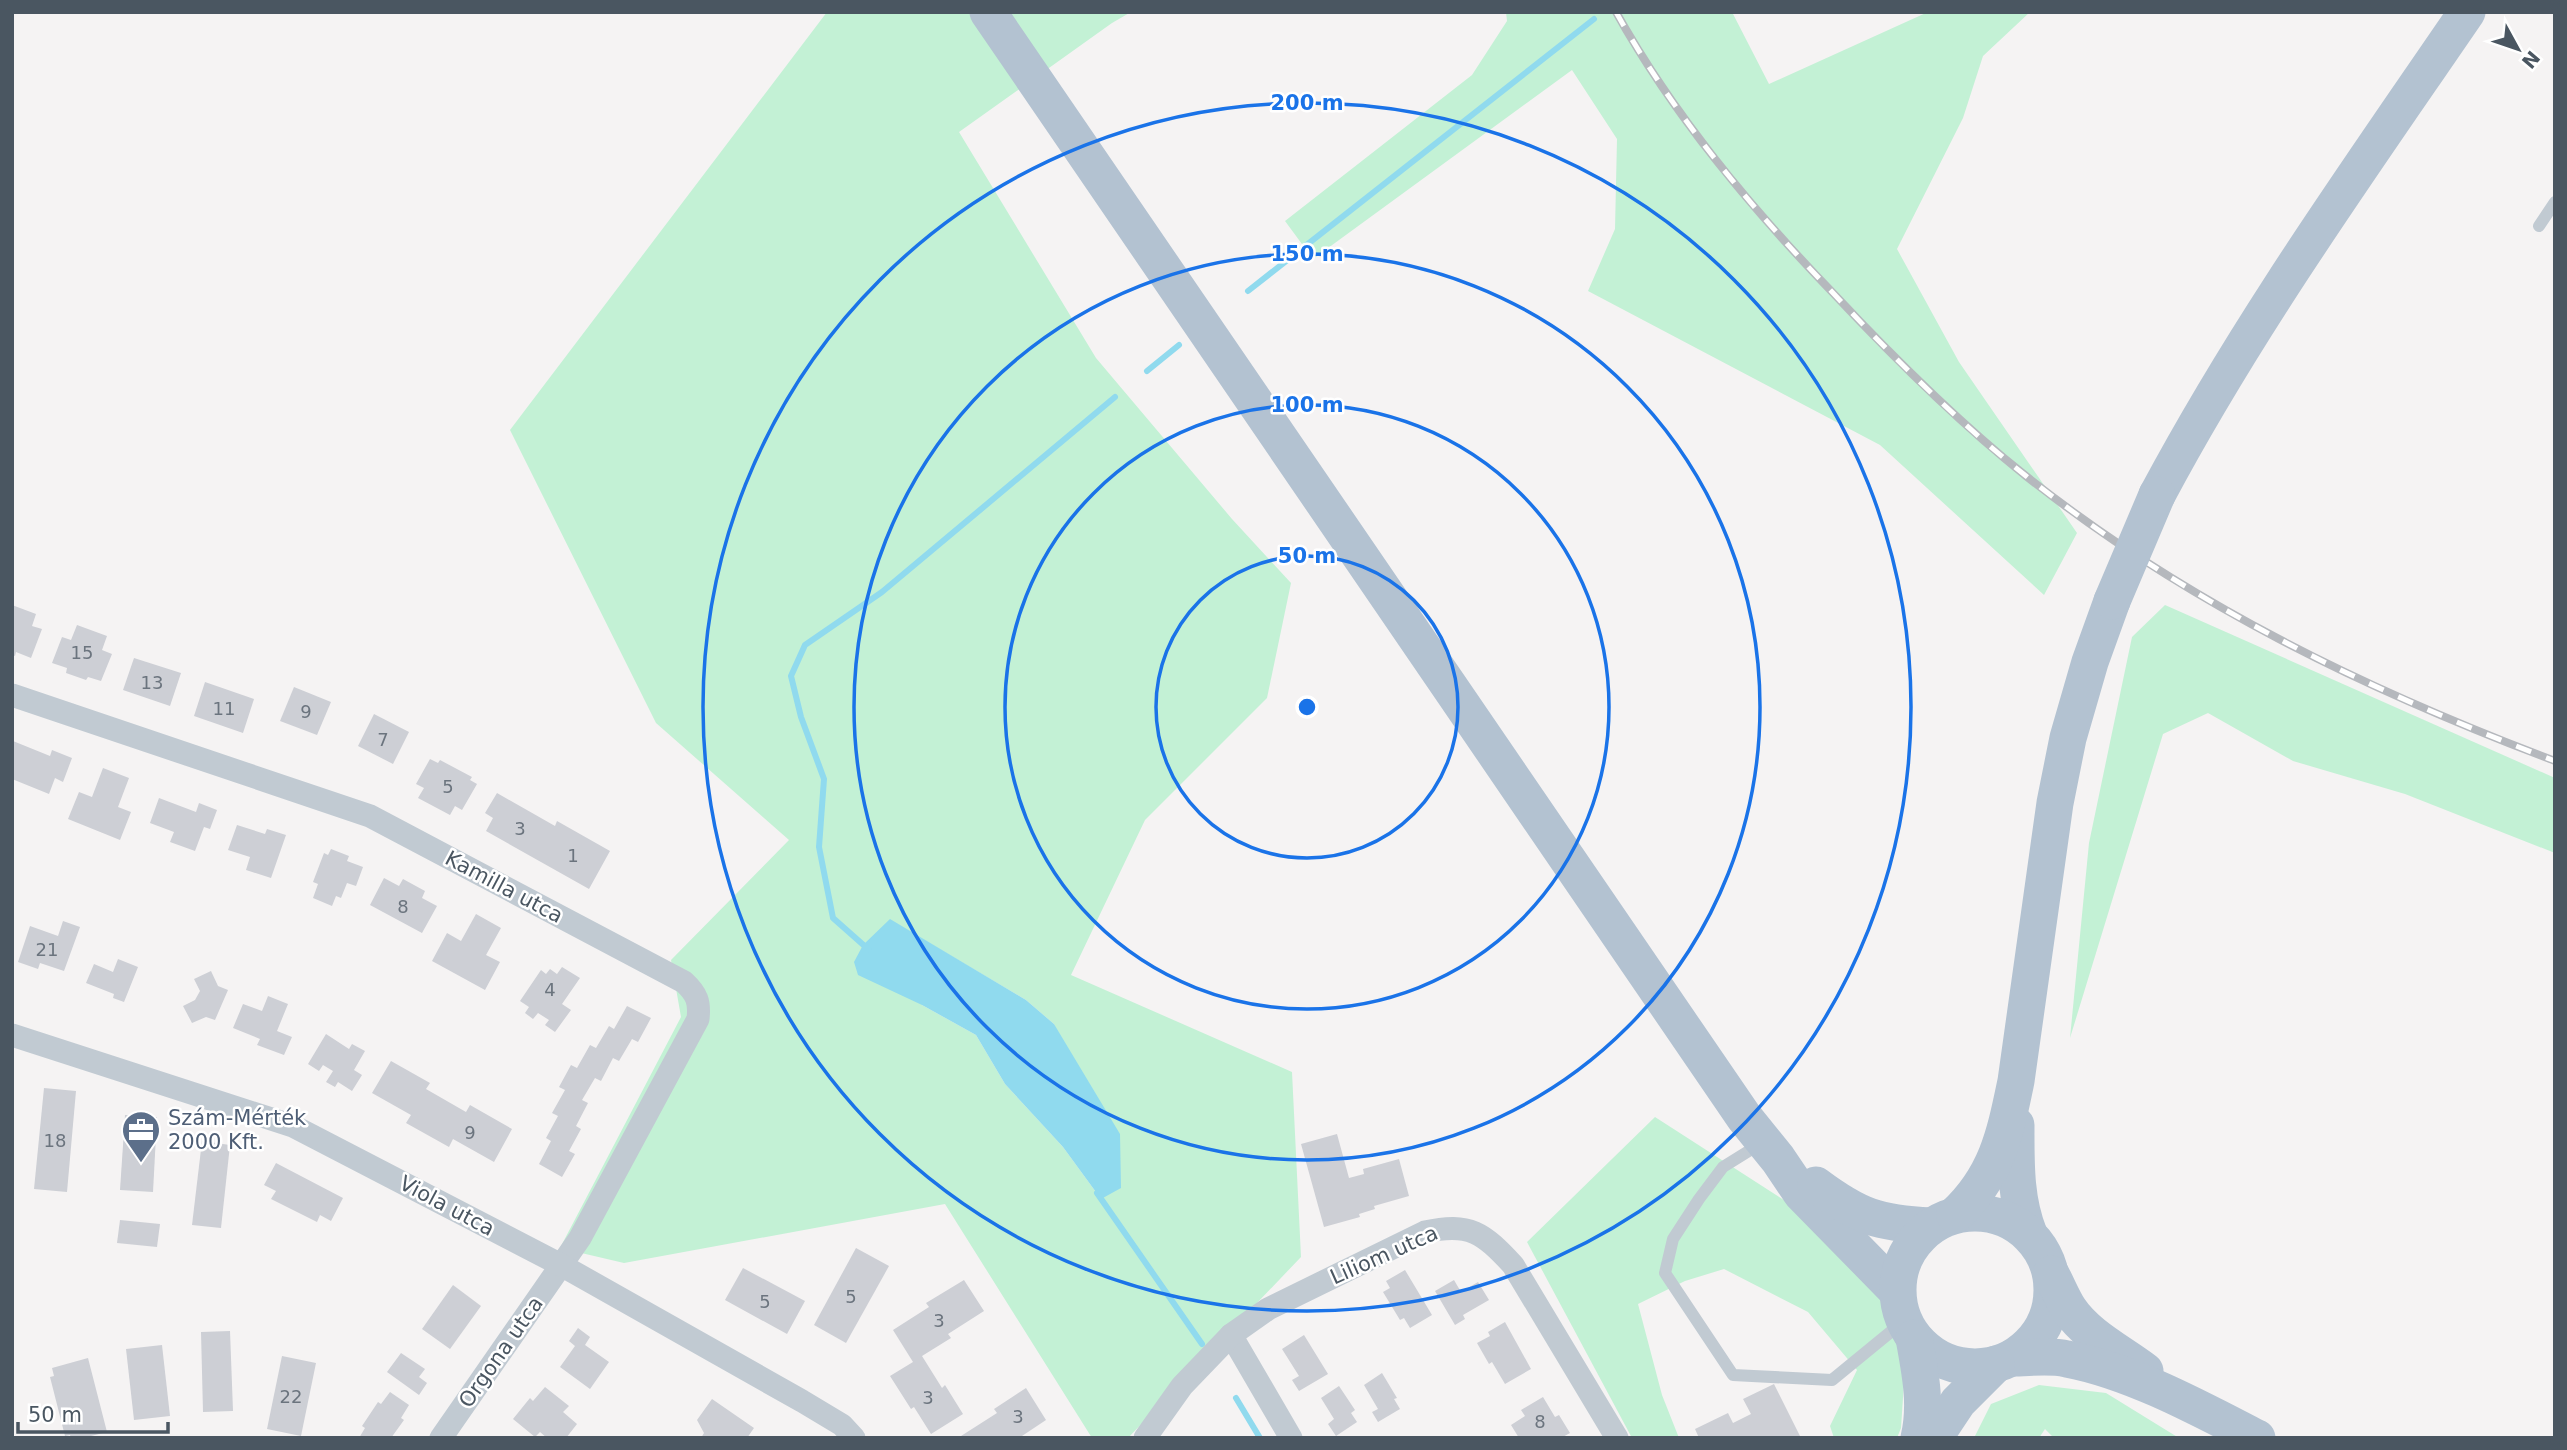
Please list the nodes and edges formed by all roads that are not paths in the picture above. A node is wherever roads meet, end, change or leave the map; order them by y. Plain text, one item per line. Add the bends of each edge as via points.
1 (988, 12) edge
2 (2468, 12) edge
3 (2555, 202) edge
4 (2539, 226) dead end
5 (12, 695) edge
6 (12, 1035) edge
7 (2016, 1080) junction
8 (1770, 1150) junction
9 (1943, 1221) junction
10 (2029, 1234) junction
11 (561, 1265) junction
12 (2051, 1274) junction
13 (1905, 1317) junction
14 (1231, 1335) junction
15 (2004, 1361) junction
16 (2186, 1401) junction
17 (441, 1438) edge
18 (854, 1438) edge
19 (1145, 1438) edge
20 (1291, 1438) edge
21 (1617, 1438) edge
22 (1919, 1438) edge
23 (1934, 1438) edge
24 (2257, 1438) edge

1 - 8 main road via 1693,1045
2 - 7 main road, bridge via 2245,341 2157,495 2112,601 2068,738
3 - 4 lane
5 - 11 street, Kamilla utca via 370,816 684,982 694,992 700,1005 698,1019
6 - 11 street, Viola utca via 293,1126
7 - 9 main road via 2007,1122 1983,1185
7 - 10 main road via 2018,1194
8 - 9 main road via 1860,1214 1880,1222
8 - 13 main road
8 - 13 lane via 1723,1167 1673,1239 1665,1273 1733,1375 1832,1380
9 - 10 main road via 1978,1212 2000,1216
9 - 13 main road via 1921,1234 1906,1255 1898,1279
10 - 12 main road via 2043,1252
11 - 17 street, Orgona utca
11 - 18 street, Viola utca via 802,1401 842,1425
12 - 15 main road via 2052,1296 2043,1327 2030,1345
12 - 16 main road via 2080,1323
13 - 15 main road via 1928,1352 1956,1365 1976,1367
13 - 22 main road via 1923,1392
14 - 19 street, Liliom utca via 1182,1387
14 - 20 street
14 - 21 street, Liliom utca via 1268,1309 1425,1232 1450,1226 1465,1229 1493,1244 1513,1265
15 - 16 main road via 2065,1358
15 - 23 main road via 1958,1402
16 - 24 main road

